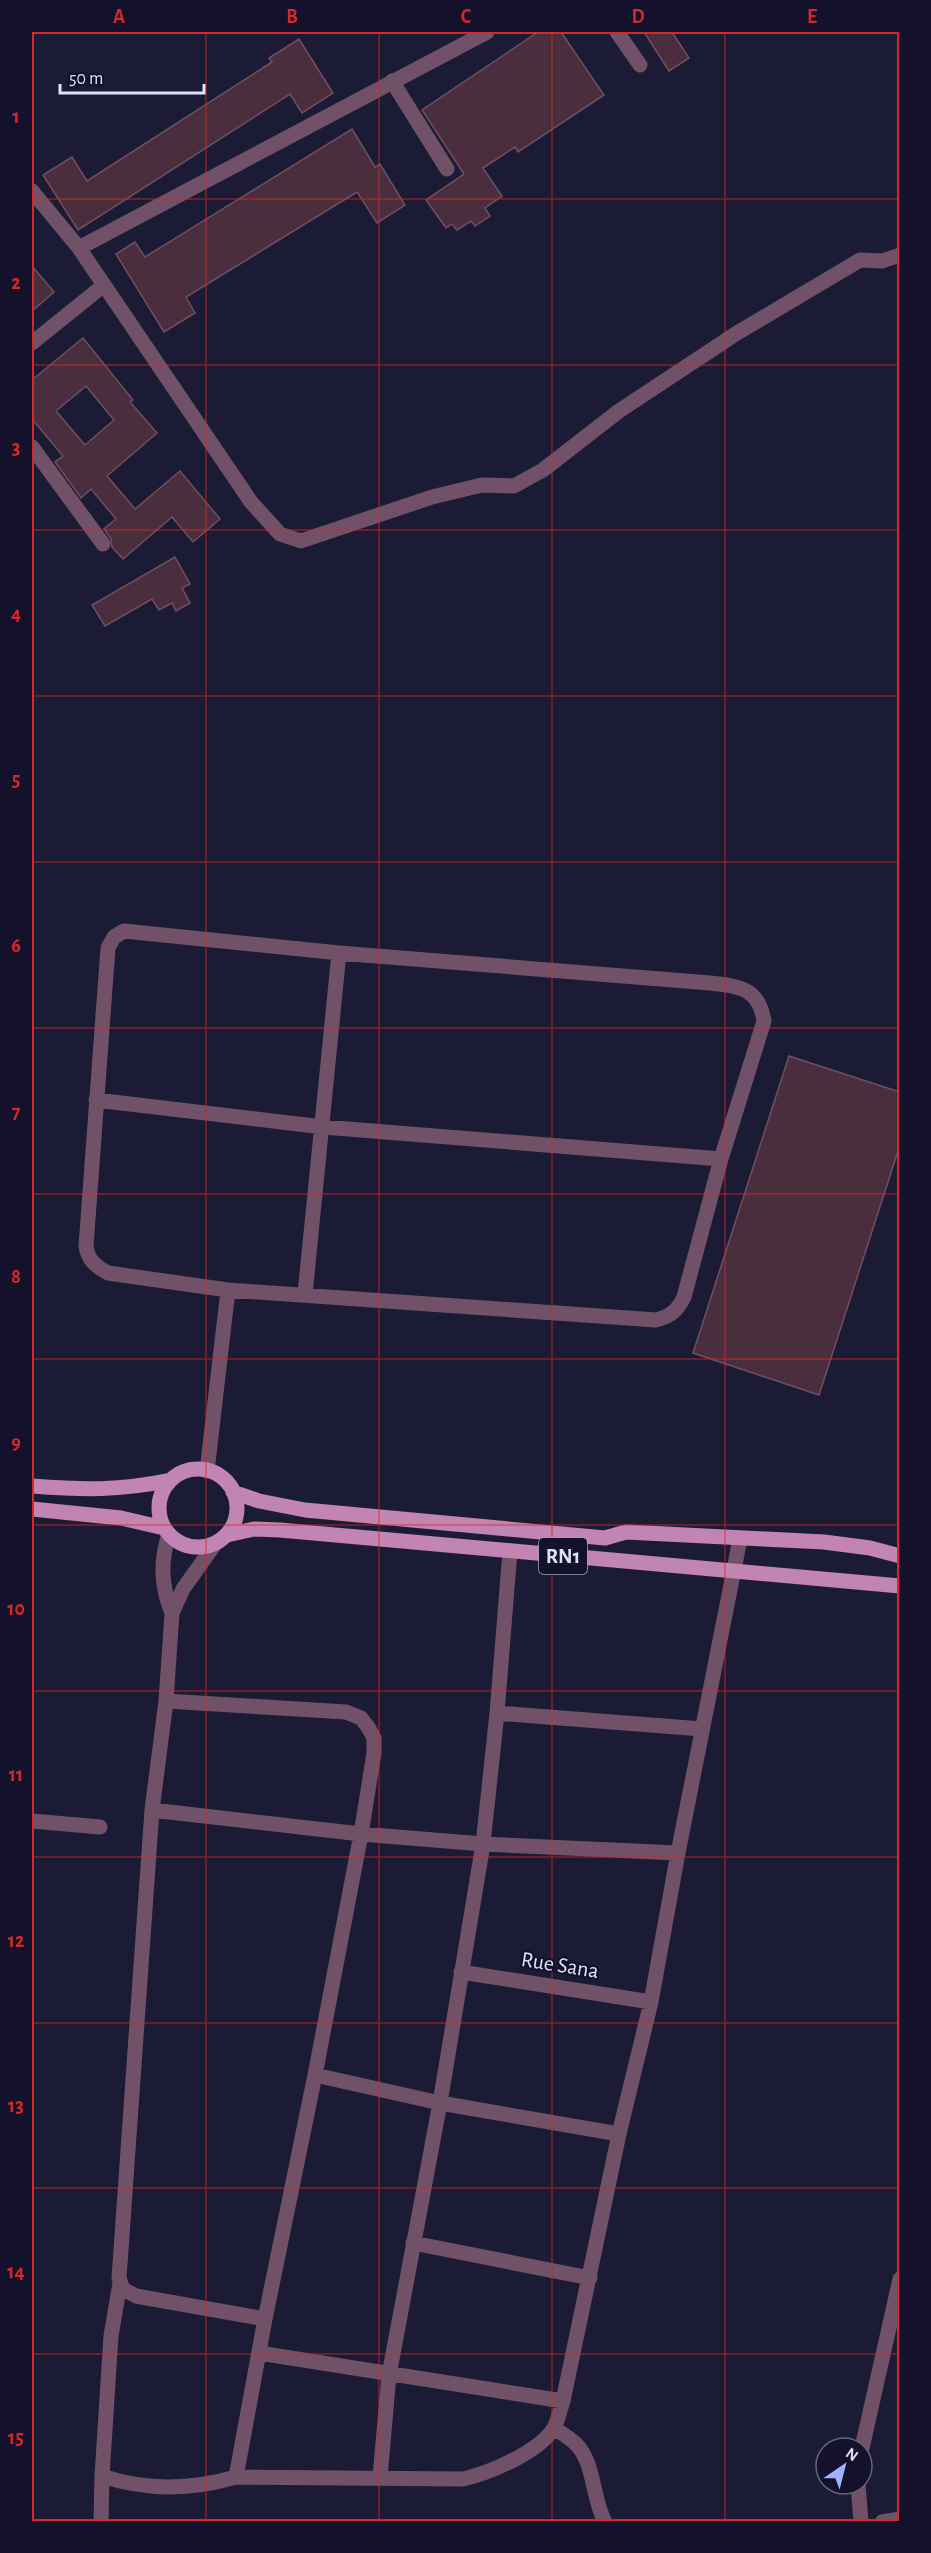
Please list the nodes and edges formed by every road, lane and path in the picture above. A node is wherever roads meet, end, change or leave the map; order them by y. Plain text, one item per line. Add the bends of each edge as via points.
1 (487, 32) edge
2 (617, 32) edge
3 (640, 65) dead end
4 (392, 81) junction
5 (447, 169) dead end
6 (32, 190) edge
7 (79, 248) junction
8 (900, 255) edge
9 (104, 285) junction
10 (32, 343) edge
11 (32, 447) edge
12 (103, 544) dead end
13 (339, 953) junction
14 (96, 1100) junction
15 (323, 1127) junction
16 (722, 1159) junction
17 (228, 1290) junction
18 (305, 1294) junction
19 (207, 1471) junction
20 (171, 1480) junction
21 (32, 1485) edge
22 (233, 1492) junction
23 (32, 1509) edge
24 (167, 1531) junction
25 (221, 1539) junction
26 (740, 1539) junction
27 (510, 1551) junction
28 (900, 1556) edge
29 (735, 1571) junction
30 (900, 1586) edge
31 (172, 1613) junction
32 (166, 1701) junction
33 (497, 1713) junction
34 (702, 1729) junction
35 (152, 1810) junction
36 (32, 1821) edge
37 (100, 1827) dead end
38 (361, 1834) junction
39 (483, 1844) junction
40 (678, 1853) junction
41 (461, 1972) junction
42 (651, 2002) junction
43 (315, 2075) junction
44 (440, 2103) junction
45 (620, 2134) junction
46 (413, 2243) junction
47 (590, 2278) junction
48 (900, 2279) edge
49 (120, 2283) junction
50 (264, 2319) junction
51 (259, 2353) junction
52 (389, 2375) junction
53 (563, 2401) junction
54 (554, 2428) junction
55 (865, 2436) edge
56 (102, 2476) junction
57 (236, 2477) junction
58 (380, 2477) junction
59 (859, 2496) edge
60 (900, 2518) edge
61 (101, 2522) edge
62 (605, 2522) edge
63 (861, 2522) edge
64 (882, 2522) edge

1 - 4 street
2 - 3 street
4 - 5 street
4 - 7 street
6 - 7 street
7 - 9 street
8 - 9 street via 882,261 860,260 747,327 619,411 543,470 514,486 482,485 432,497 301,541 280,534 251,502
9 - 10 street
11 - 12 street
13 - 14 street via 119,933 108,948
13 - 15 street
13 - 16 street via 734,985 745,989 761,1006 764,1021
14 - 15 street
14 - 17 street via 86,1246 92,1262 108,1273
15 - 16 street
15 - 18 street
16 - 18 street via 684,1297 674,1314 666,1318
17 - 18 street
17 - 19 street
19 - 20 main road via 188,1471
19 - 22 main road, RN1 via 223,1478
20 - 21 main road via 117,1490
20 - 24 main road via 159,1503
22 - 25 main road via 237,1510 232,1528
22 - 26 main road, RN1 via 305,1510 605,1538 632,1533
23 - 24 main road, RN1 via 121,1518
24 - 25 main road, RN1 via 175,1540 190,1546 207,1546
24 - 31 street via 162,1574
25 - 27 main road, RN1 via 254,1529 274,1529
25 - 31 street via 198,1565
26 - 28 main road, RN1 via 848,1545
26 - 29 street
27 - 29 main road, RN1
27 - 33 street
29 - 30 main road, RN1
29 - 34 street
31 - 32 street
32 - 35 street
32 - 38 street via 346,1712 360,1718 374,1737
33 - 34 street
33 - 39 street
34 - 40 street
35 - 38 street
35 - 49 street
36 - 37 street
38 - 39 street
38 - 43 street
39 - 40 street
39 - 41 street
40 - 42 street
41 - 42 street, Rue Sana
41 - 44 street
42 - 45 street
43 - 44 street
43 - 50 street
44 - 45 street
44 - 46 street
45 - 47 street
46 - 47 street
46 - 52 street
47 - 53 street
48 - 55 street
49 - 50 street via 136,2296
49 - 56 street via 111,2336
50 - 51 street
51 - 52 street
51 - 57 street
52 - 53 street
52 - 58 street
53 - 54 street
54 - 58 street via 537,2445 495,2471 481,2475 440,2480
54 - 62 street via 578,2446 588,2464
56 - 57 street via 122,2483 174,2488 206,2486
56 - 61 street
57 - 58 street
59 - 63 street
60 - 64 street

